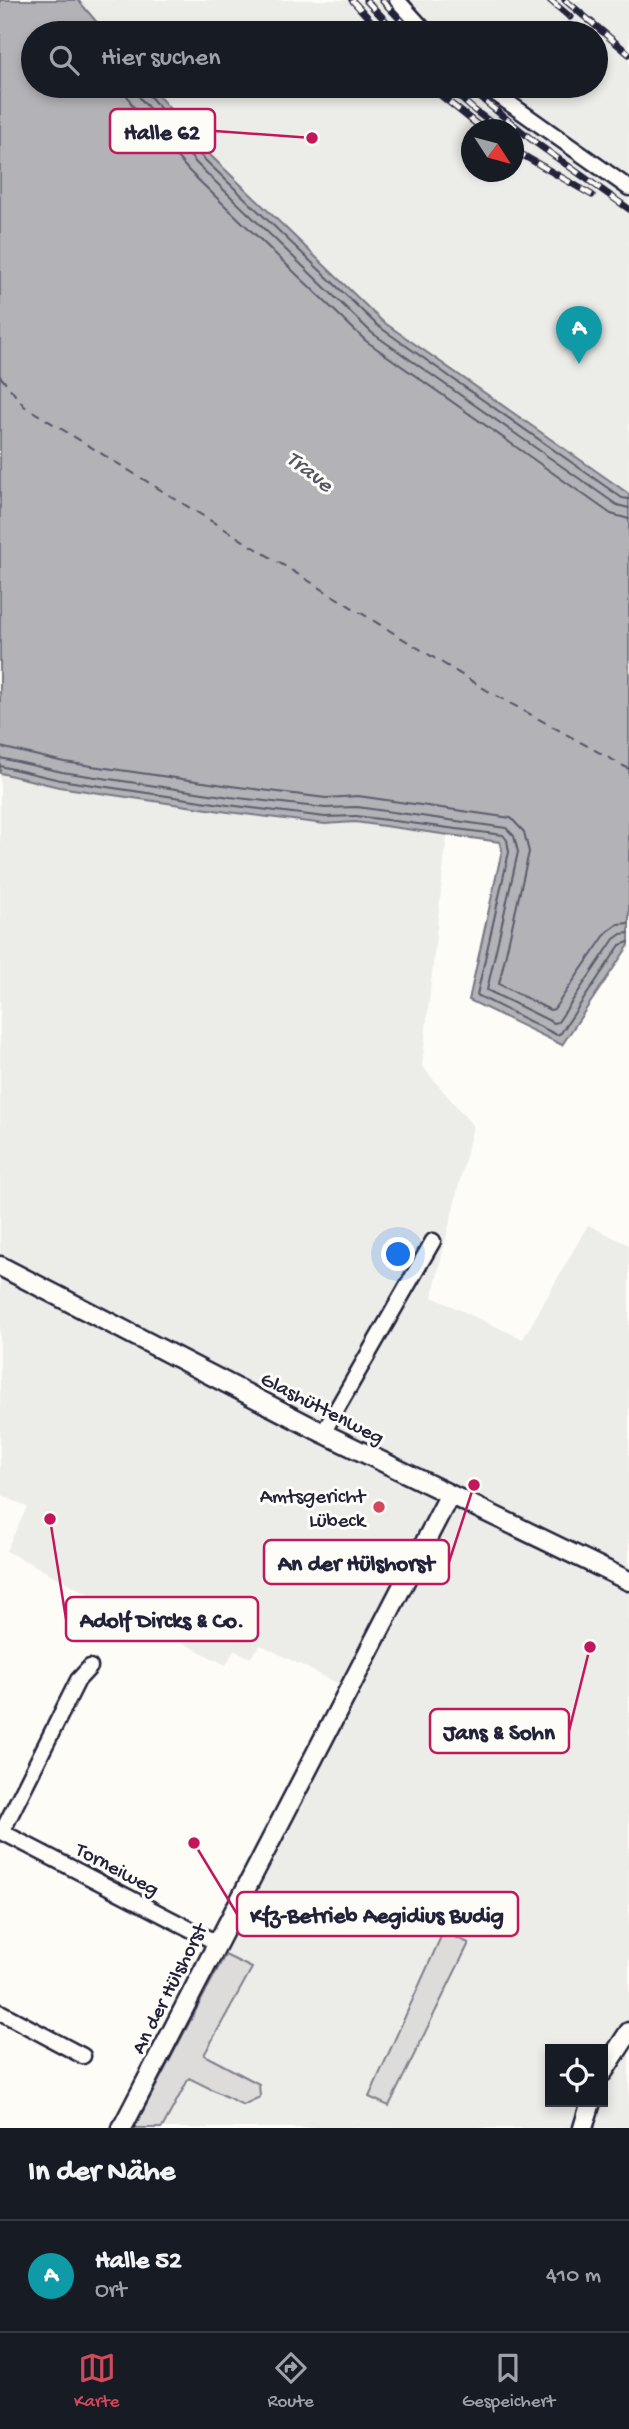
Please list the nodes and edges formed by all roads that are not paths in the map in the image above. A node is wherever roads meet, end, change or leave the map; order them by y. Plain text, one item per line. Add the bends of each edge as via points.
1 (397, 0) edge
2 (416, 21) edge
3 (502, 98) edge
4 (629, 188) edge
5 (433, 1241) dead end
6 (0, 1266) edge
7 (323, 1433) junction
8 (449, 1496) junction
9 (629, 1581) edge
10 (90, 1667) dead end
11 (1, 1831) edge
12 (217, 1943) junction
13 (0, 2012) edge
14 (629, 2032) edge
15 (83, 2056) dead end
16 (608, 2064) edge
17 (589, 2107) edge
18 (121, 2128) edge
19 (583, 2128) edge

1 - 2 street
3 - 4 street
5 - 7 street
6 - 7 street, Glashüttenweg
7 - 8 street, Glashüttenweg
8 - 9 street, Glashüttenweg
8 - 12 street, An der Hülshorst
10 - 11 street via 78,1680
11 - 12 street, Torneiweg
12 - 18 street, An der Hülshorst
13 - 15 street
14 - 16 street
17 - 19 street

